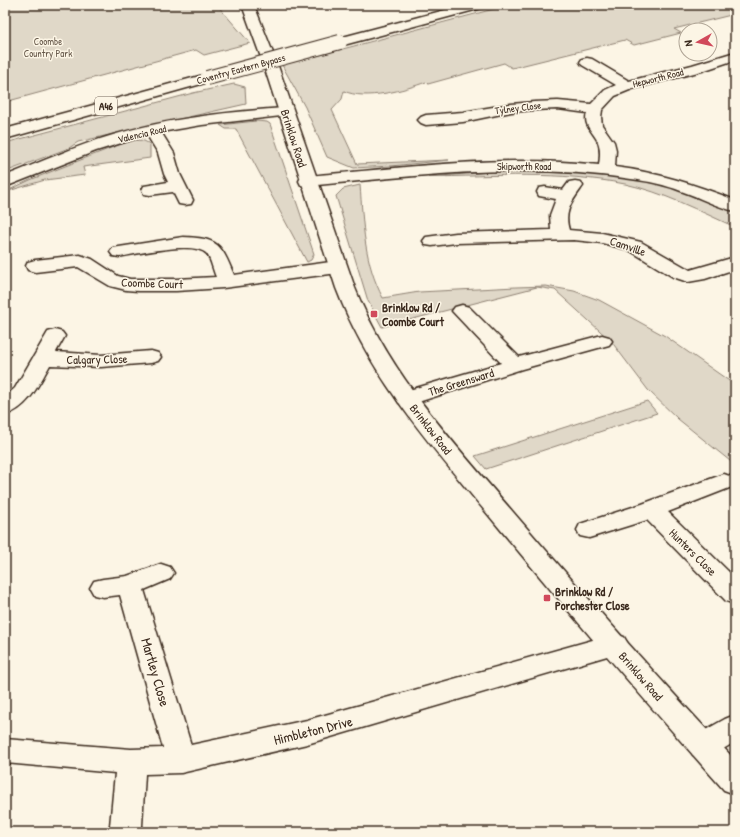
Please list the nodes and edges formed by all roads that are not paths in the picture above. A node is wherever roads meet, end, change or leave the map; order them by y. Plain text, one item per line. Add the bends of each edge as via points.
1 (248, 5) edge
2 (436, 5) edge
3 (478, 5) edge
4 (336, 38) junction
5 (735, 56) edge
6 (721, 61) junction
7 (587, 62) dead end
8 (735, 67) edge
9 (204, 73) junction
10 (627, 86) junction
11 (595, 109) junction
12 (285, 112) junction
13 (5, 120) edge
14 (437, 122) dead end
15 (152, 130) junction
16 (5, 134) edge
17 (607, 170) junction
18 (307, 181) junction
19 (5, 182) edge
20 (150, 190) dead end
21 (545, 192) dead end
22 (735, 206) edge
23 (562, 236) junction
24 (432, 241) dead end
25 (119, 252) dead end
26 (735, 263) edge
27 (35, 266) dead end
28 (338, 267) junction
29 (688, 276) junction
30 (227, 281) junction
31 (701, 290) dead end
32 (462, 311) dead end
33 (55, 336) dead end
34 (602, 341) dead end
35 (151, 357) dead end
36 (43, 358) junction
37 (515, 365) junction
38 (407, 398) junction
39 (5, 408) edge
40 (724, 482) dead end
41 (652, 510) junction
42 (589, 530) dead end
43 (161, 573) dead end
44 (130, 585) junction
45 (102, 588) dead end
46 (735, 594) edge
47 (614, 644) junction
48 (735, 727) edge
49 (703, 746) junction
50 (5, 751) edge
51 (181, 760) junction
52 (131, 762) junction
53 (735, 781) edge
54 (128, 832) edge

1 - 12 main road, Brinklow Road
2 - 4 main road, Coventry Eastern Bypass / A46
3 - 4 main road, Coventry Eastern Bypass / A46
4 - 9 main road, Coventry Eastern Bypass / A46, bridge
5 - 6 main road, Hepworth Road
6 - 8 main road
6 - 10 main road, Hepworth Road
7 - 10 main road, Hepworth Road
9 - 13 main road, Coventry Eastern Bypass / A46
9 - 16 main road, Coventry Eastern Bypass / A46
10 - 11 main road, Hepworth Road via 610,93
11 - 14 main road, Tylney Close via 540,105
11 - 17 main road via 594,125 606,142 608,150
12 - 15 main road, Valencia Road via 220,118
12 - 18 main road, Brinklow Road
15 - 19 main road, Valencia Road via 107,142
15 - 20 main road via 166,153 181,193
17 - 18 main road, Skipworth Road via 519,165
17 - 22 main road, Skipworth Road via 690,188
18 - 28 main road, Brinklow Road
21 - 23 main road via 570,191 558,215 557,225
23 - 24 main road, Camville via 452,230
23 - 29 main road, Camville via 602,238 635,246 680,274
25 - 30 main road via 186,242 202,243 213,250
26 - 29 main road
27 - 30 main road, Coombe Court via 80,261 108,279 123,284 172,286
28 - 30 main road, Coombe Court
28 - 38 main road, Brinklow Road via 366,335
29 - 31 main road, Camville
32 - 37 main road, The Greensward
33 - 36 main road, Calgary Close
34 - 37 main road, The Greensward
35 - 36 main road, Calgary Close via 101,361
36 - 39 main road, Calgary Close via 24,392
37 - 38 main road, The Greensward
38 - 47 main road, Brinklow Road via 478,487
40 - 41 main road
41 - 42 main road
41 - 46 main road, Hunters Close
43 - 44 main road
44 - 45 main road
44 - 51 main road, Martley Close
47 - 49 main road, Brinklow Road
47 - 51 main road, Himbleton Drive via 308,732
48 - 49 main road
49 - 53 main road, Brinklow Road
50 - 52 main road, Himbleton Drive
51 - 52 main road, Himbleton Drive
52 - 54 main road via 126,826

